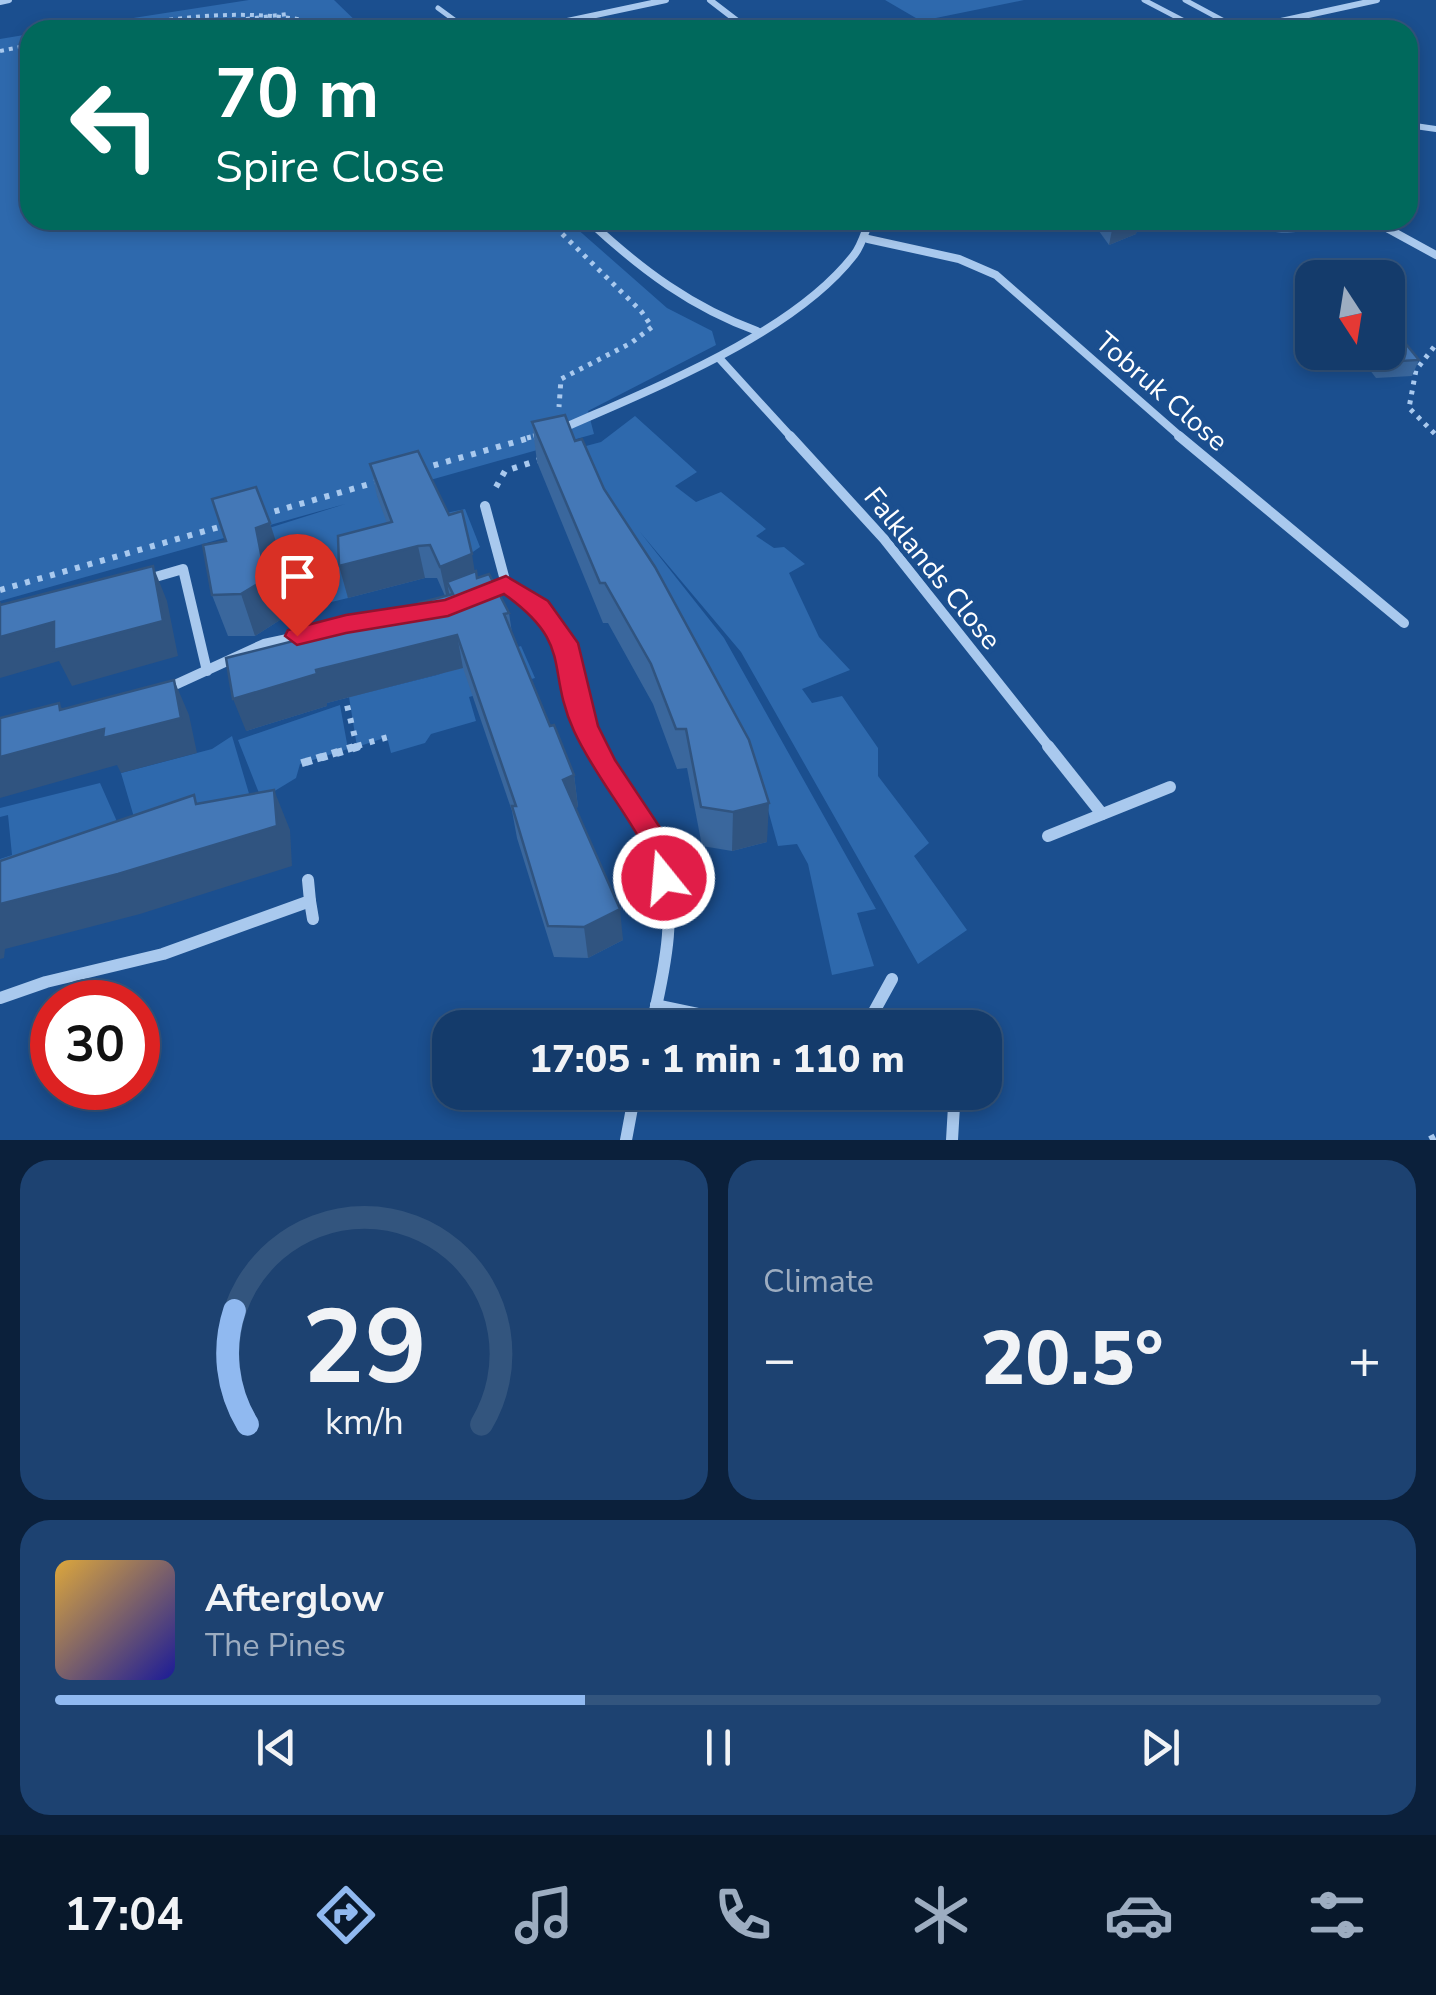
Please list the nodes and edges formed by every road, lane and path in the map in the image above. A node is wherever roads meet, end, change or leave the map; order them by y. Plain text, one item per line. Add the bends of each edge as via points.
1 (9, 0) edge
2 (666, 0) edge
3 (710, 0) edge
4 (1144, 0) edge
5 (1185, 0) edge
6 (1377, 0) edge
7 (0, 2) edge
8 (438, 8) dead end
9 (299, 13) junction
10 (161, 20) edge
11 (246, 20) dead end
12 (319, 20) edge
13 (454, 20) edge
14 (583, 20) edge
15 (736, 20) edge
16 (1182, 20) edge
17 (1222, 20) edge
18 (1286, 20) edge
19 (558, 230) edge
20 (600, 230) edge
21 (869, 230) edge
22 (1390, 230) edge
23 (868, 238) junction
24 (1436, 255) edge
25 (757, 331) junction
26 (1434, 347) edge
27 (719, 358) junction
28 (559, 430) junction
29 (1436, 435) edge
30 (410, 472) edge
31 (391, 478) edge
32 (484, 506) joint
33 (261, 515) edge
34 (242, 520) edge
35 (132, 584) edge
36 (506, 584) junction
37 (0, 590) edge
38 (492, 590) edge
39 (414, 613) edge
40 (1404, 624) dead end
41 (208, 672) junction
42 (341, 679) edge
43 (160, 691) edge
44 (388, 737) dead end
45 (1170, 786) dead end
46 (1102, 814) junction
47 (1048, 836) dead end
48 (308, 880) dead end
49 (310, 901) junction
50 (313, 919) dead end
51 (892, 979) dead end
52 (0, 998) edge
53 (656, 1005) junction
54 (655, 1010) edge
55 (680, 1010) edge
56 (875, 1010) edge
57 (632, 1110) edge
58 (954, 1110) edge
59 (626, 1140) edge
60 (952, 1140) edge

1 - 7 street
2 - 14 street
3 - 15 street
4 - 16 lane
5 - 17 lane
6 - 18 street
8 - 13 lane
9 - 10 path via 227,8
9 - 11 path
9 - 12 path
19 - 28 path via 652,327 561,379
20 - 25 street via 672,294
21 - 23 street
22 - 24 street
23 - 25 street via 805,301
23 - 40 street, Tobruk Close via 959,259 996,275
25 - 27 street
26 - 29 path via 1416,370 1410,408
27 - 28 street
27 - 46 street, Falklands Close via 884,538
28 - 30 path
28 - 32 path via 562,453 505,471
31 - 33 path
32 - 36 street
34 - 37 path
35 - 41 street via 182,569
36 - 38 street
36 - 53 street via 539,607 566,643 585,726 658,844 670,913
39 - 41 street via 264,644
41 - 43 street
42 - 44 path via 353,730 357,747 299,764
45 - 46 street
46 - 47 street
48 - 49 street
49 - 50 street
49 - 52 street via 163,954
51 - 56 street
53 - 54 street
53 - 55 street
57 - 59 street
58 - 60 street

